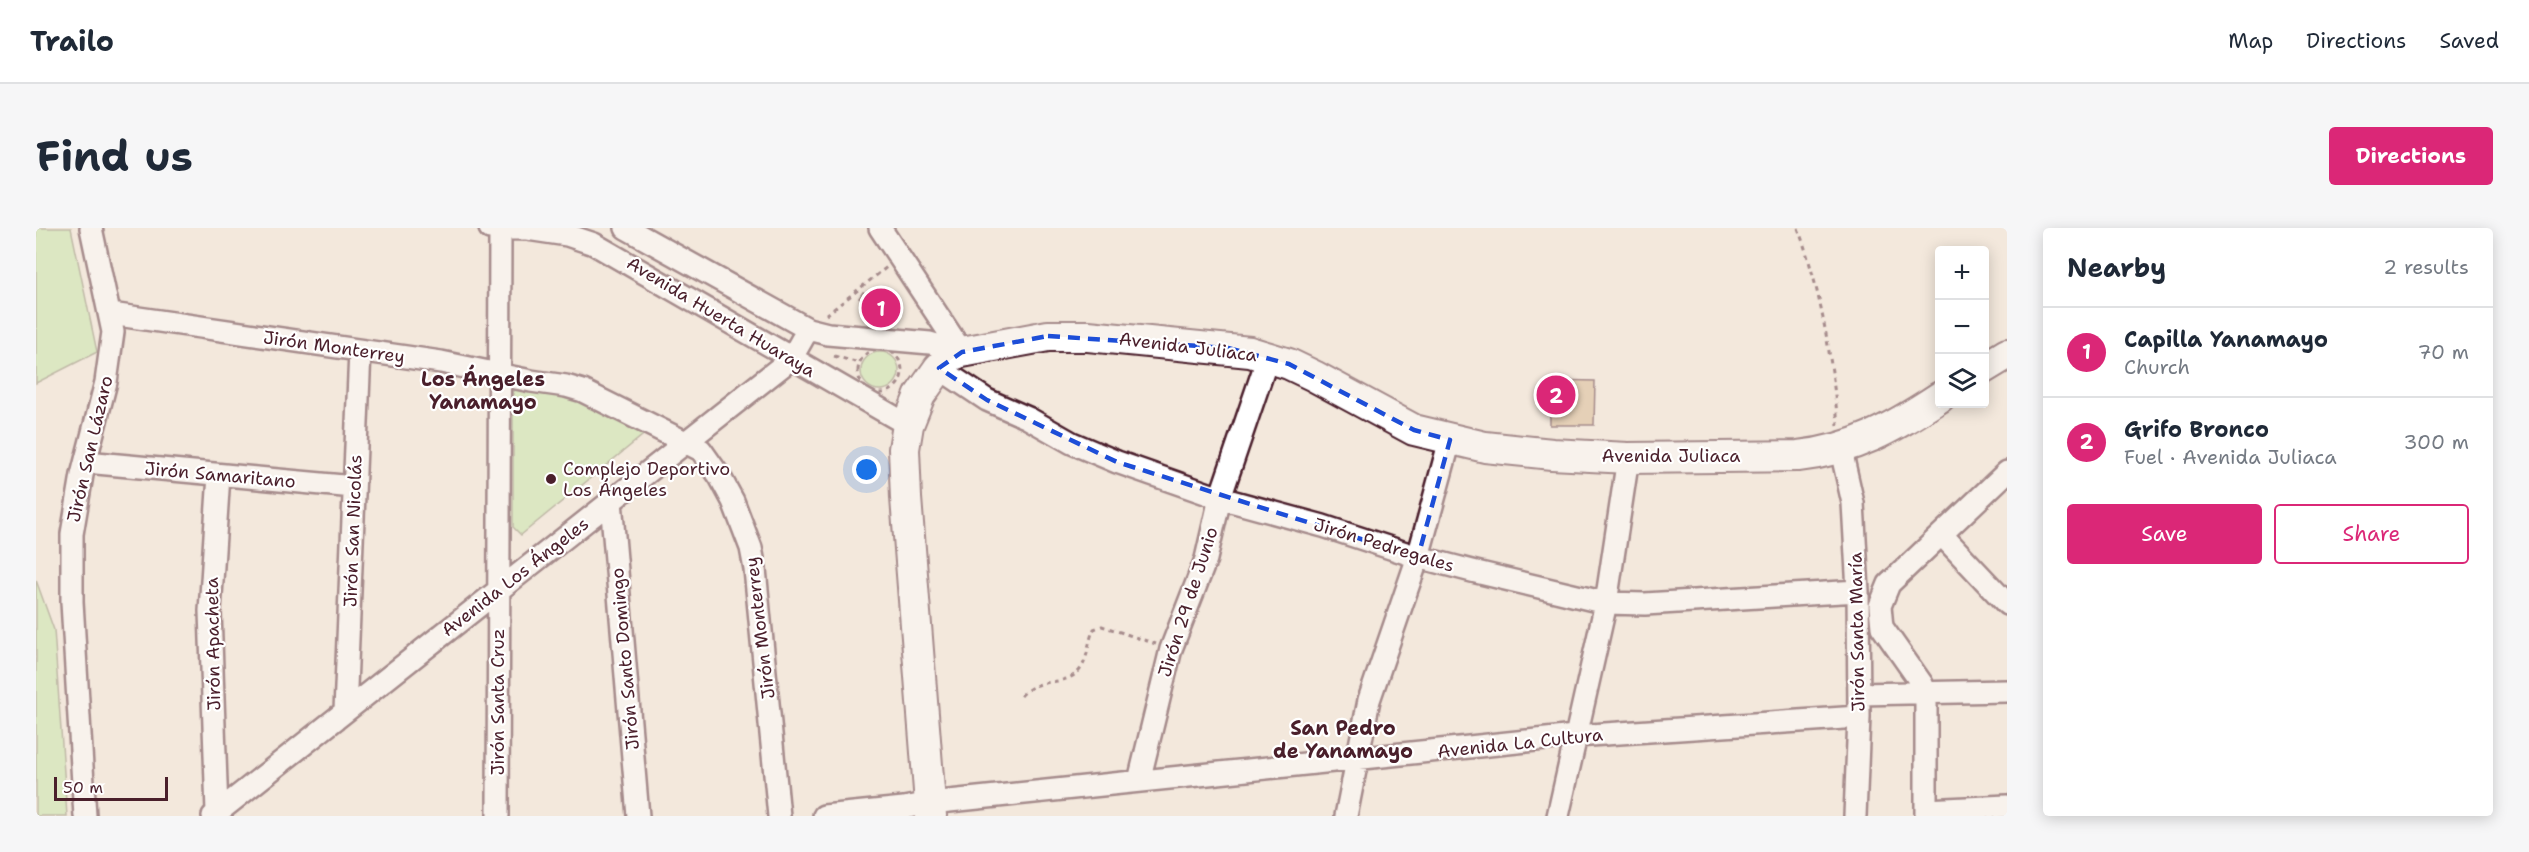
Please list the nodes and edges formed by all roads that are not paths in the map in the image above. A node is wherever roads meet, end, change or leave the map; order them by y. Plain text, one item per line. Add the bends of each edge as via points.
1 (91, 228) edge
2 (497, 228) edge
3 (626, 228) edge
4 (880, 228) edge
5 (111, 314) junction
6 (808, 329) junction
7 (360, 351) junction
8 (2007, 354) edge
9 (1268, 357) junction
10 (791, 359) junction
11 (951, 360) junction
12 (1989, 365) edge
13 (500, 375) junction
14 (1935, 400) edge
15 (908, 425) junction
16 (1450, 440) junction
17 (685, 441) junction
18 (1841, 450) junction
19 (1628, 458) junction
20 (86, 462) junction
21 (2007, 472) edge
22 (219, 475) junction
23 (354, 487) junction
24 (1220, 498) junction
25 (611, 501) junction
26 (1942, 535) junction
27 (1418, 557) junction
28 (498, 591) junction
29 (1858, 591) junction
30 (1606, 603) junction
31 (2007, 604) edge
32 (2007, 691) edge
33 (1926, 693) junction
34 (1859, 694) junction
35 (345, 711) junction
36 (1860, 717) junction
37 (1575, 736) junction
38 (1357, 760) junction
39 (1139, 781) junction
40 (2007, 806) edge
41 (917, 811) edge
42 (1926, 813) edge
43 (215, 814) edge
44 (85, 816) edge
45 (498, 816) edge
46 (638, 816) edge
47 (779, 816) edge
48 (824, 816) edge
49 (1346, 816) edge
50 (1558, 816) edge
51 (1855, 816) edge

1 - 5 street, Jirón San Lázaro
2 - 10 street, Avenida Huerta Huaraya via 537,230 594,243
2 - 13 street, Jirón Santa Cruz
3 - 6 street, Avenida Huerta Huaraya
4 - 11 street via 900,257
5 - 7 street, Jirón Monterrey
5 - 20 street, Jirón San Lázaro via 112,351
6 - 10 street, Avenida Los Ángeles
6 - 11 street, Avenida Huerta Huaraya via 930,343
7 - 13 street, Jirón Monterrey
7 - 23 street, Jirón San Nicolás
8 - 12 highway
9 - 11 highway, Avenida Juliaca via 1204,346 1067,335 1017,340
9 - 16 highway, Avenida Juliaca via 1345,391 1414,430
9 - 24 street, Jirón 29 de Junio
10 - 15 street, Avenida Huerta Huaraya
10 - 17 street, Avenida Los Ángeles
11 - 15 highway via 920,394
11 - 24 street, Jirón Pedregales via 977,394 1072,443
13 - 17 street, Jirón Monterrey via 583,391
13 - 28 street, Jirón Santa Cruz
14 - 18 highway, Avenida Juliaca via 1897,425
15 - 41 highway via 904,473
16 - 19 highway, Avenida Juliaca via 1552,454
16 - 27 street
17 - 25 street, Avenida Los Ángeles
17 - 47 street, Jirón Monterrey via 701,450 720,477 751,548 758,586
18 - 19 highway, Avenida Juliaca via 1798,456
18 - 29 street, Jirón Santa María via 1853,503
19 - 30 street
20 - 22 street, Jirón Samaritano
20 - 44 street, Jirón San Lázaro via 72,534 70,578
21 - 26 street
22 - 23 street, Jirón Samaritano
22 - 43 street, Jirón Apacheta via 210,611
23 - 35 street, Jirón San Nicolás
24 - 27 street, Jirón Pedregales
24 - 39 street, Jirón 29 de Junio via 1206,559 1171,649
25 - 28 street, Avenida Los Ángeles
25 - 46 street, Jirón Santo Domingo
26 - 31 street
26 - 33 street via 1889,584 1880,606 1882,627
27 - 30 street, Jirón Pedregales
27 - 38 street via 1369,700
28 - 35 street, Avenida Los Ángeles
28 - 45 street, Jirón Santa Cruz
29 - 30 street, Jirón Pedregales
29 - 34 street, Jirón Santa María
30 - 37 street
32 - 33 street
33 - 34 street
33 - 42 street
34 - 36 street, Jirón Santa María
35 - 43 street, Avenida Los Ángeles
36 - 37 street, Avenida La Cultura
36 - 51 street, Jirón Santa María
37 - 38 street, Avenida La Cultura
37 - 50 street
38 - 39 street, Avenida La Cultura
38 - 49 street
39 - 41 street, Avenida La Cultura
40 - 42 street
41 - 48 street, Avenida La Cultura

